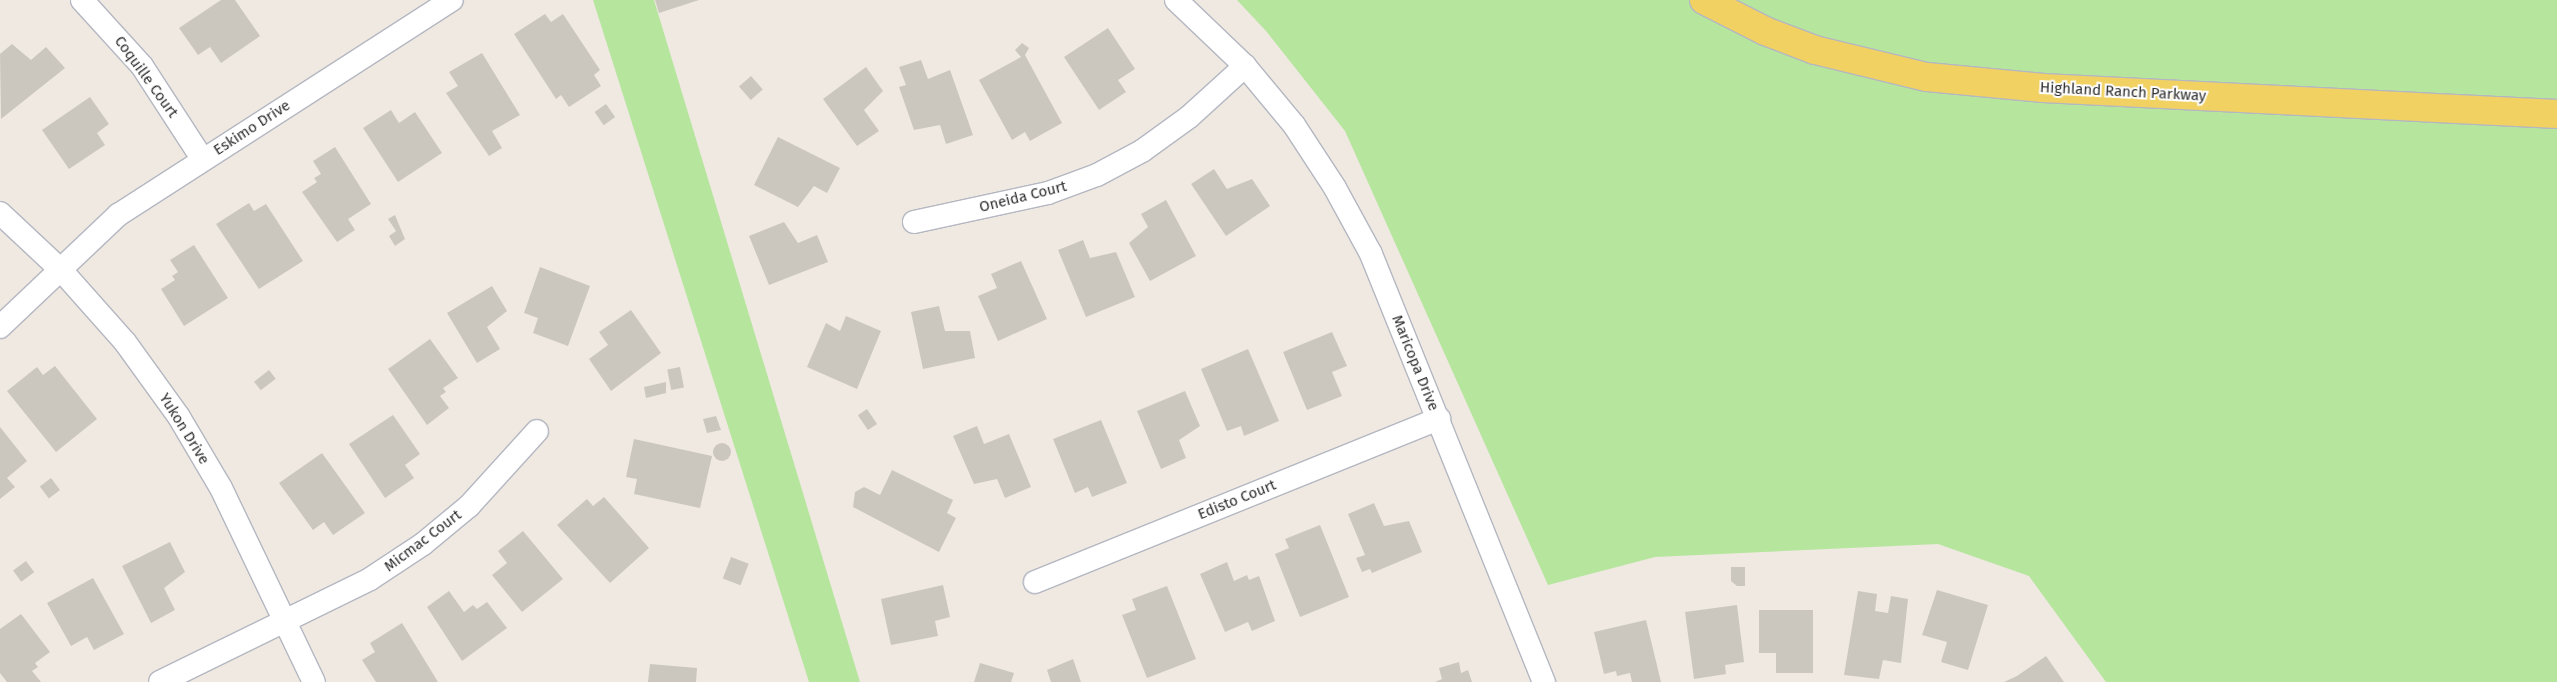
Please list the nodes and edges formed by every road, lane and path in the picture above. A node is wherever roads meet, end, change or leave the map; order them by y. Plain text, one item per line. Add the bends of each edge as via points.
1 (82, 0) edge
2 (452, 0) edge
3 (1176, 0) edge
4 (1704, 0) edge
5 (1245, 66) junction
6 (2557, 114) edge
7 (202, 160) junction
8 (0, 213) edge
9 (914, 222) dead end
10 (61, 270) junction
11 (0, 327) edge
12 (1439, 419) junction
13 (537, 431) dead end
14 (1035, 582) dead end
15 (286, 622) junction
16 (160, 682) edge
17 (314, 682) edge
18 (1544, 682) edge

1 - 7 street, Coquille Court via 142,66
2 - 7 street, Eskimo Drive
3 - 5 street
4 - 6 main road, Highland Ranch Parkway via 1765,31 1815,50 1927,77 2043,88
5 - 9 street, Oneida Court via 1189,117 1142,151 1098,175 1048,193
5 - 12 street, Maricopa Drive via 1294,125 1336,188 1371,254
7 - 10 street, Eskimo Drive via 118,215
8 - 10 street, Yukon Drive
10 - 11 street, Eskimo Drive
10 - 15 street, Yukon Drive via 125,342 179,417 221,488
12 - 14 street, Edisto Court
12 - 18 street, Maricopa Drive
13 - 15 street, Micmac Court via 469,506 424,544 370,579
15 - 16 street, Micmac Court
15 - 17 street, Yukon Drive

